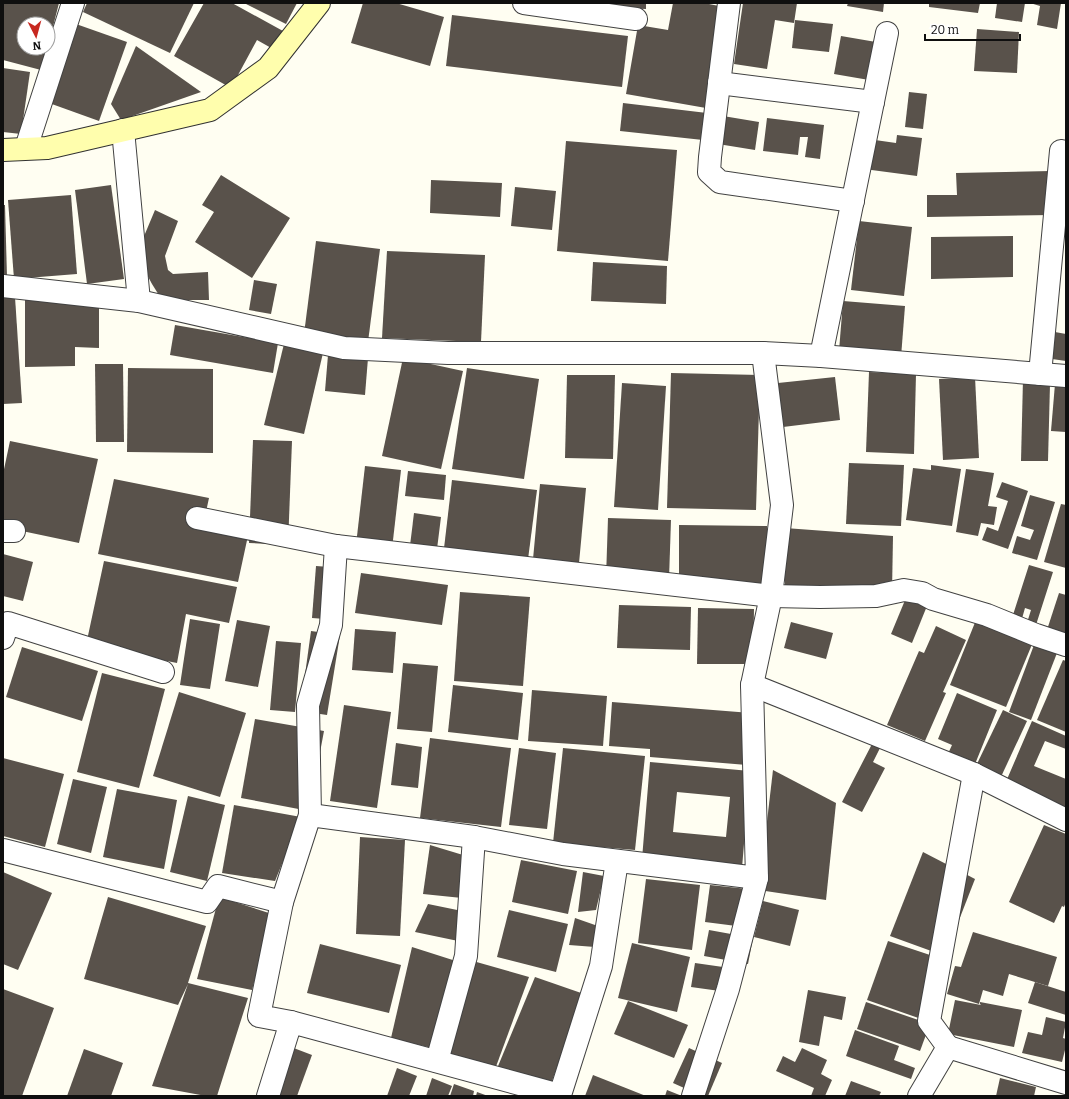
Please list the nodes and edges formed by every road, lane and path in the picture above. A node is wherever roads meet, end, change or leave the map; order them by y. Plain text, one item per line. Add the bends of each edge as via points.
1 (72, 3) edge
2 (319, 3) edge
3 (524, 3) edge
4 (730, 3) edge
5 (636, 19) dead end
6 (887, 33) dead end
7 (719, 83) junction
8 (873, 102) junction
9 (123, 130) junction
10 (26, 148) junction
11 (3, 150) edge
12 (1066, 152) edge
13 (853, 201) junction
14 (3, 286) edge
15 (138, 301) junction
16 (762, 353) junction
17 (821, 356) junction
18 (1040, 374) junction
19 (1066, 376) edge
20 (197, 518) dead end
21 (336, 546) junction
22 (771, 596) junction
23 (3, 638) edge
24 (1066, 645) edge
25 (163, 672) dead end
26 (752, 685) junction
27 (974, 774) junction
28 (310, 815) junction
29 (1066, 820) edge
30 (474, 837) junction
31 (3, 850) edge
32 (617, 861) junction
33 (757, 878) junction
34 (282, 902) junction
35 (291, 1022) junction
36 (948, 1047) junction
37 (437, 1061) junction
38 (1066, 1083) edge
39 (268, 1096) edge
40 (693, 1096) edge
41 (919, 1096) edge

1 - 10 street
2 - 9 street via 268,68 210,110
3 - 5 street
4 - 7 street
6 - 8 street
7 - 8 street
7 - 13 street via 709,164 709,172 714,177 720,182
8 - 13 street
9 - 10 street via 47,148
9 - 15 street
10 - 11 street
12 - 18 street via 1061,151
13 - 17 street
14 - 15 street
15 - 16 street via 344,348 448,353
16 - 17 street
16 - 22 street via 782,505
17 - 18 street
18 - 19 street
20 - 21 street
21 - 22 street
21 - 28 street via 331,626 308,705
22 - 24 street via 876,596 904,590 987,615
22 - 26 street
23 - 25 street via 8,623
26 - 27 street
26 - 33 street
27 - 29 street
27 - 36 street via 929,1021
28 - 30 street
28 - 34 street
30 - 32 street via 563,854
30 - 37 street via 466,956
31 - 34 street via 207,902 218,886
32 - 33 street
32 - 37 street via 601,966 560,1095
33 - 40 street via 728,989
34 - 35 street via 259,1016
35 - 37 street
35 - 39 street
36 - 38 street
36 - 41 street

